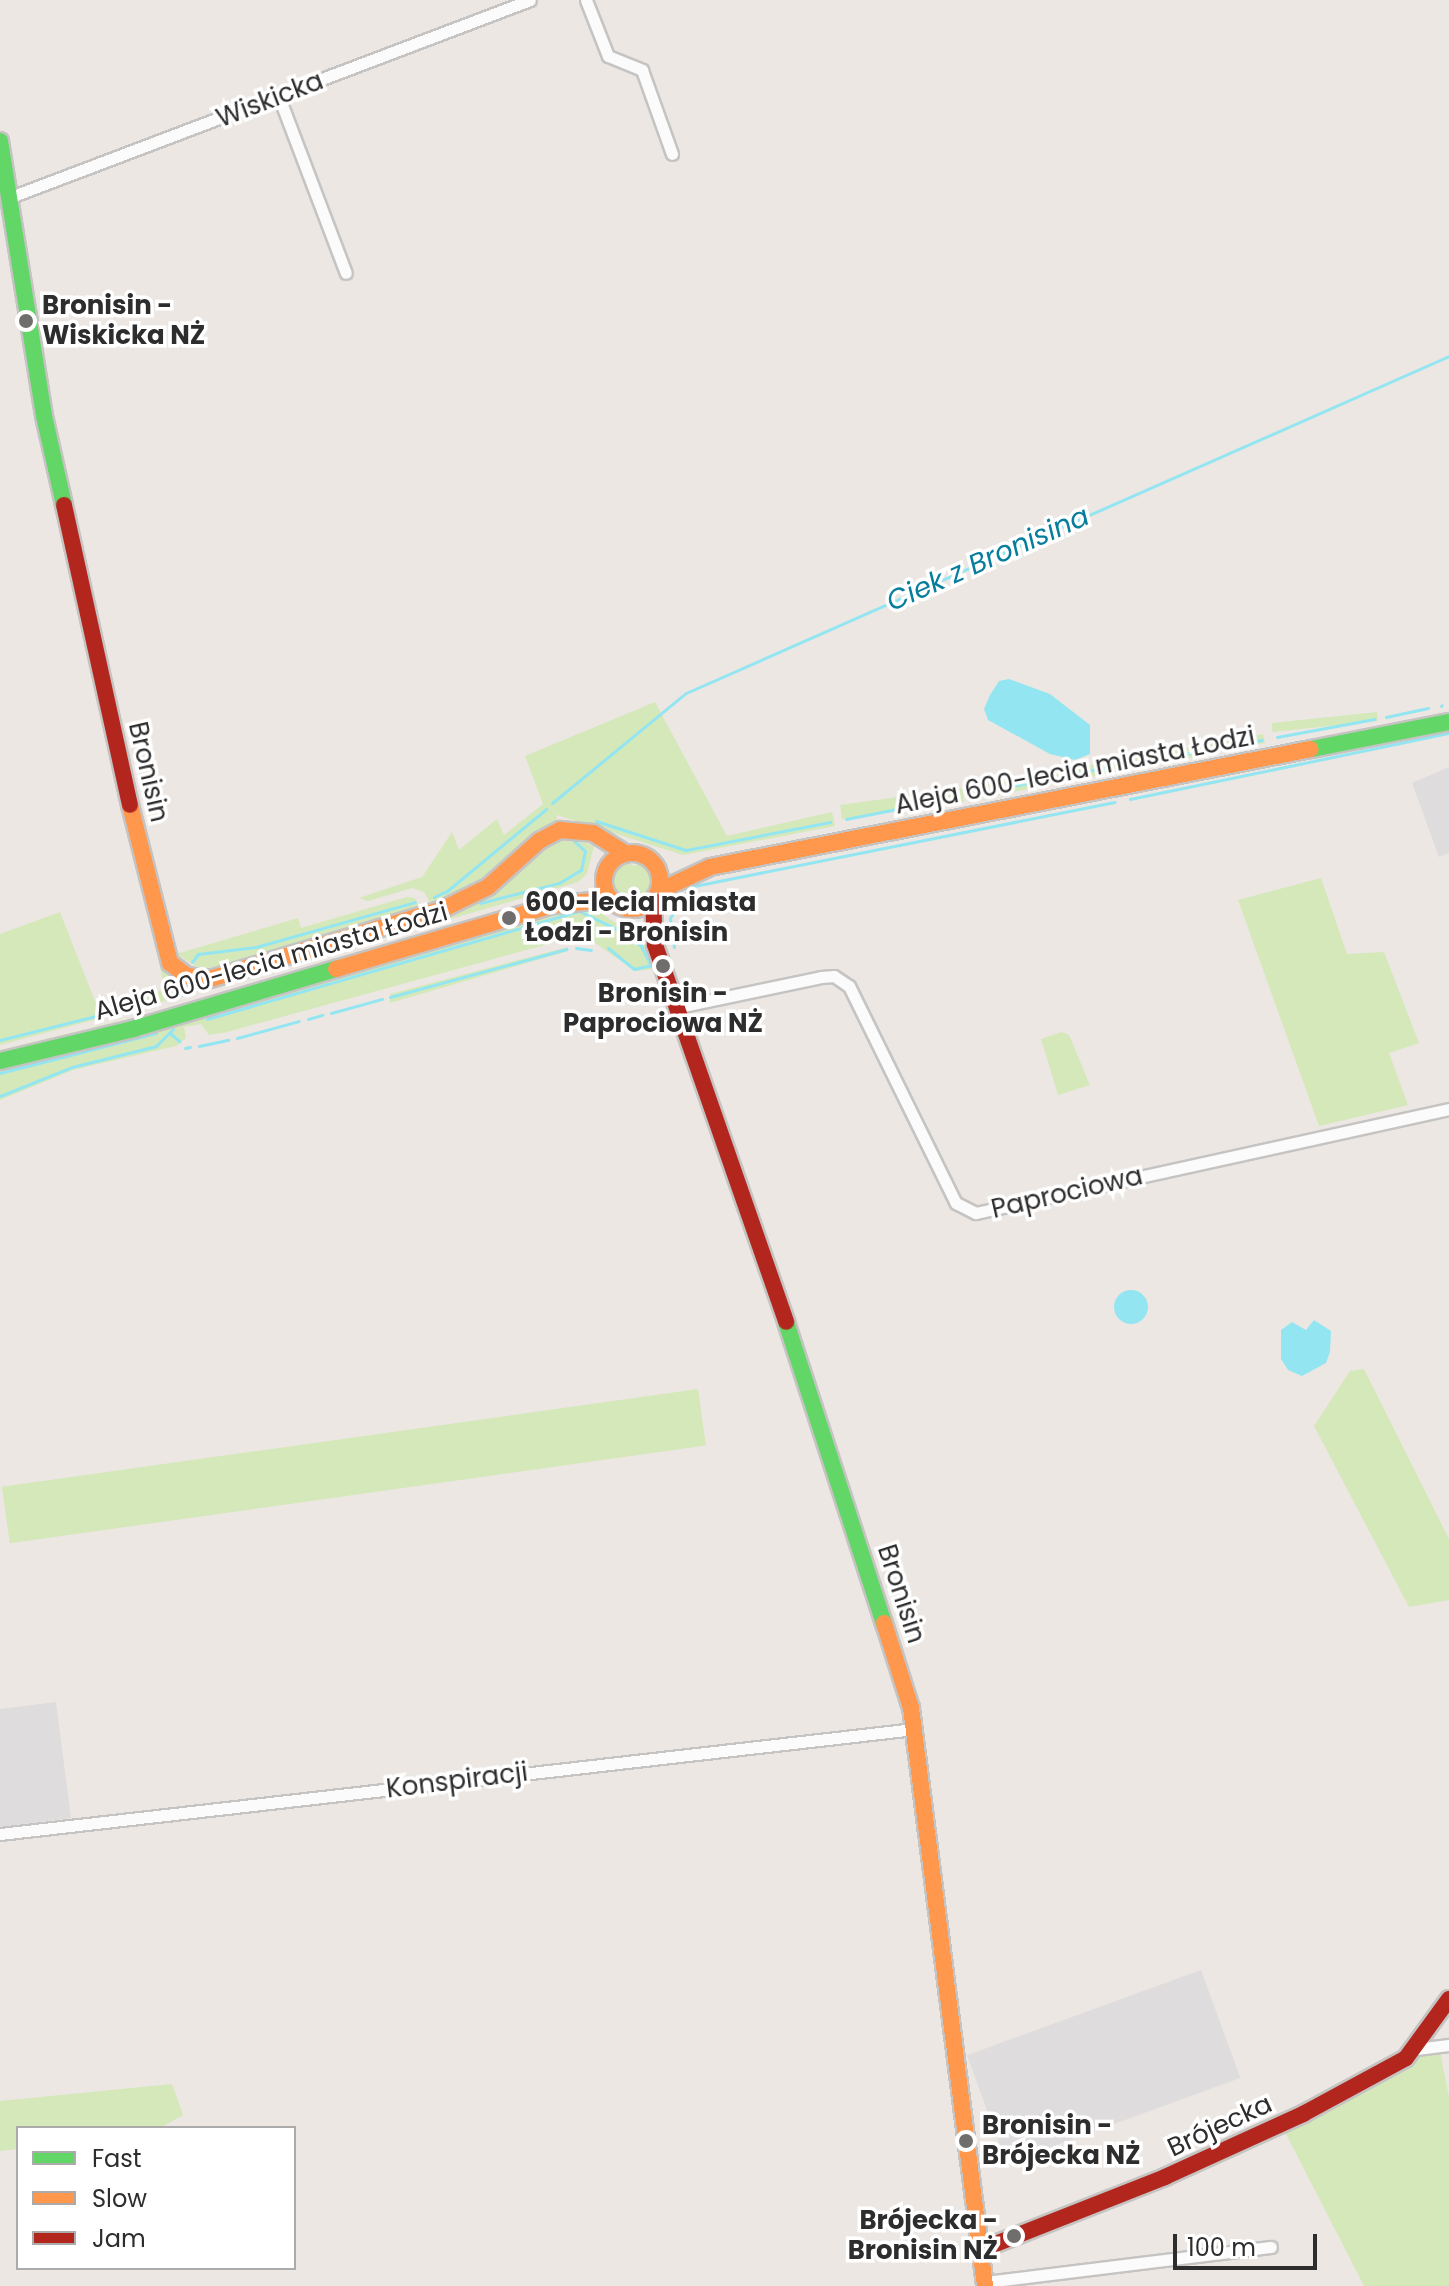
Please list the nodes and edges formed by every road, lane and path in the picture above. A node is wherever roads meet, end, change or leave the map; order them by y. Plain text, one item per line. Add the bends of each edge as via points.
1 (530, 0) edge
2 (586, 0) edge
3 (279, 97) junction
4 (0, 141) edge
5 (672, 154) dead end
6 (8, 198) junction
7 (346, 273) dead end
8 (1449, 722) edge
9 (585, 832) junction
10 (626, 854) junction
11 (657, 867) junction
12 (710, 867) junction
13 (606, 873) junction
14 (656, 895) junction
15 (611, 899) junction
16 (554, 905) junction
17 (630, 909) junction
18 (655, 945) junction
19 (678, 1007) junction
20 (0, 1061) edge
21 (1449, 1109) edge
22 (914, 1729) junction
23 (0, 1834) edge
24 (1449, 1999) edge
25 (1449, 2045) edge
26 (1416, 2049) junction
27 (1271, 2247) dead end
28 (980, 2250) junction
29 (985, 2284) edge

1 - 3 street, Wiskicka
2 - 5 street via 608,56 642,70
3 - 6 street, Wiskicka
3 - 7 street
4 - 6 street, Bronisin
6 - 9 street, Bronisin via 55,469 157,925 174,967 195,978 216,978 451,906 497,881 550,833
8 - 12 street, Aleja 600-lecia miasta Łodzi
9 - 10 street
9 - 13 street
10 - 11 street via 640,854
10 - 13 street
11 - 12 street, Aleja 600-lecia miasta Łodzi
11 - 14 street
12 - 14 street, Aleja 600-lecia miasta Łodzi
13 - 15 street
13 - 16 street, Aleja 600-lecia miasta Łodzi
14 - 17 street
14 - 18 street, Bronisin
15 - 16 street, Aleja 600-lecia miasta Łodzi
15 - 17 street
16 - 20 street, Aleja 600-lecia miasta Łodzi via 144,1025
17 - 18 street, Bronisin
18 - 19 street, Bronisin
19 - 21 street, Paprociowa via 821,977 834,976 849,986 956,1203 976,1213
19 - 22 street, Bronisin via 818,1413 907,1691
22 - 23 street, Konspiracji
22 - 28 street, Bronisin
24 - 26 street, Brójecka
25 - 26 street
26 - 28 street, Brójecka via 1278,2126
27 - 29 street
28 - 29 street, Bronisin

